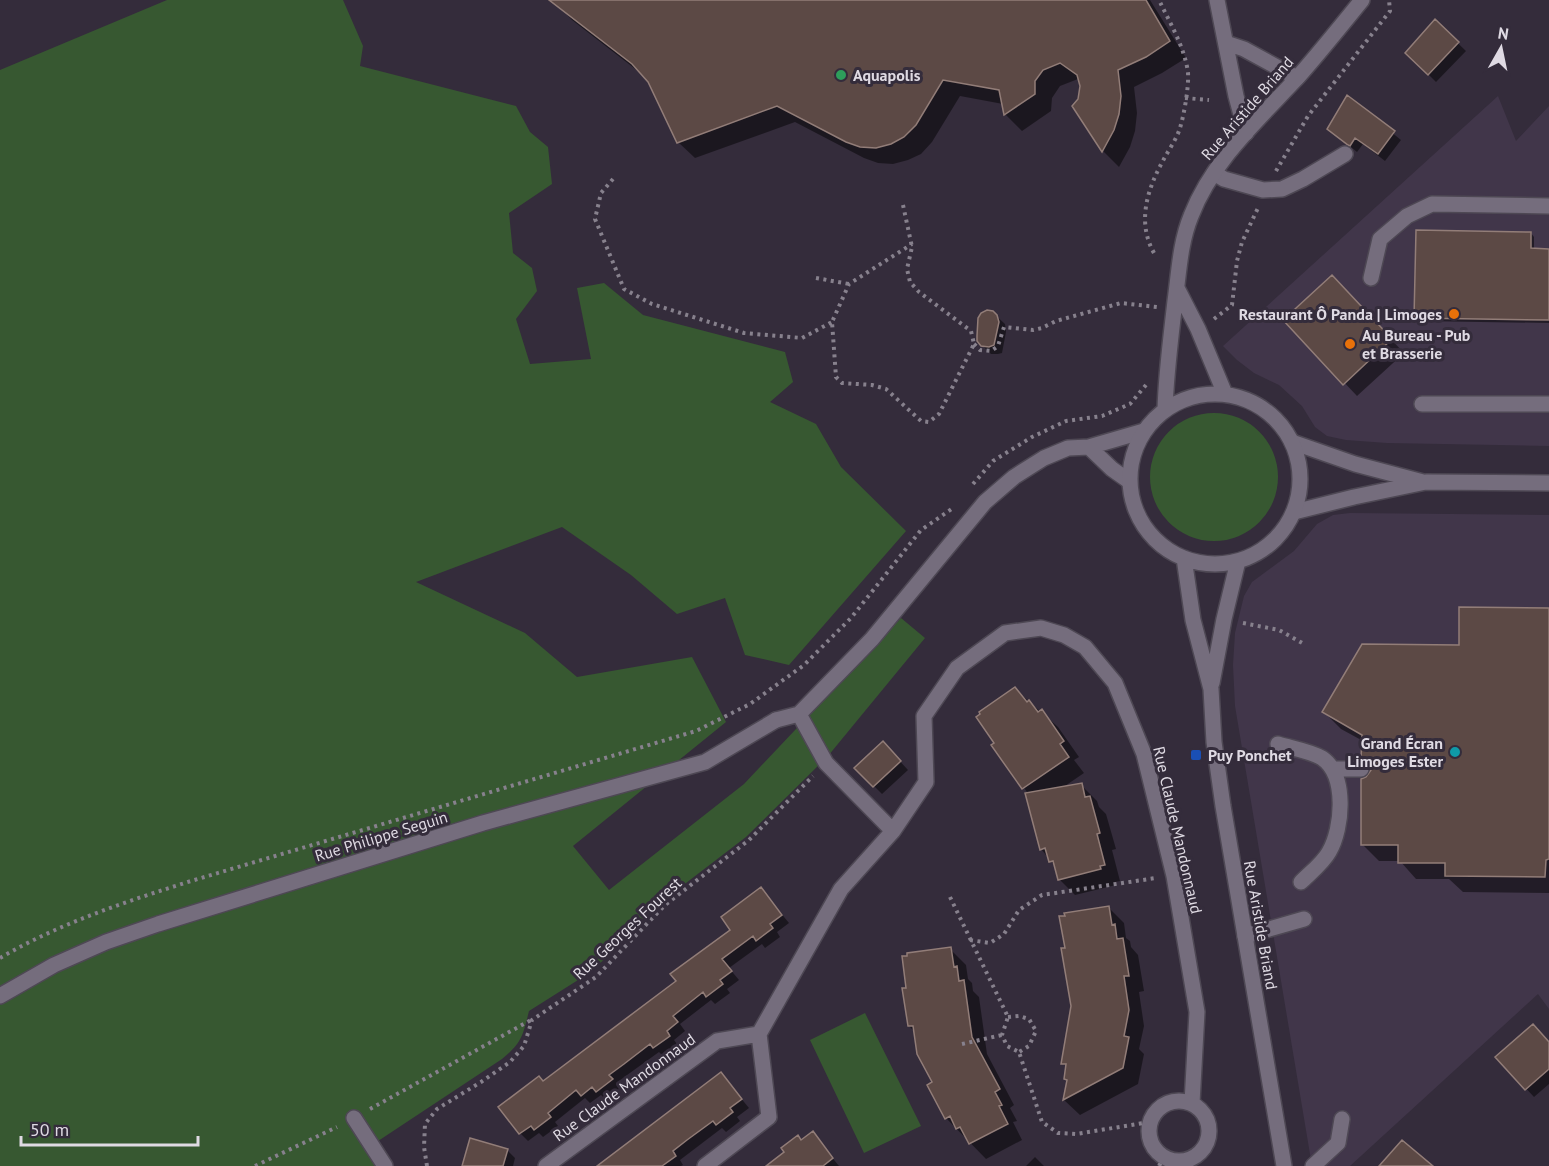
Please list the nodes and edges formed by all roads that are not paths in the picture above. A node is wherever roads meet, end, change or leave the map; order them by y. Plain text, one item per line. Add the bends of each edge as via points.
1 (1217, 0) edge
2 (1362, 0) edge
3 (1226, 43) junction
4 (1297, 78) junction
5 (1246, 132) junction
6 (1345, 154) dead end
7 (1214, 172) junction
8 (1549, 206) edge
9 (1371, 278) dead end
10 (1177, 288) junction
11 (1225, 394) junction
12 (1422, 404) dead end
13 (1549, 404) edge
14 (1165, 410) junction
15 (1144, 431) junction
16 (1292, 442) junction
17 (1089, 447) junction
18 (1129, 481) junction
19 (1426, 482) junction
20 (1549, 483) edge
21 (1294, 512) junction
22 (1184, 558) junction
23 (1238, 561) junction
24 (1211, 689) junction
25 (799, 714) junction
26 (1278, 744) dead end
27 (1334, 769) junction
28 (1361, 769) dead end
29 (893, 831) junction
30 (1301, 882) dead end
31 (1304, 920) dead end
32 (1245, 936) junction
33 (0, 996) edge
34 (759, 1034) junction
35 (1192, 1103) junction
36 (354, 1118) road end
37 (1342, 1119) dead end
38 (1161, 1161) edge
39 (386, 1166) edge
40 (546, 1166) edge
41 (705, 1166) edge
42 (1284, 1166) edge
43 (1313, 1166) edge

1 - 3 street
2 - 4 street, Rue Aristide Briand
3 - 4 street
3 - 5 street
4 - 5 street, Rue Aristide Briand
5 - 7 street, Rue Aristide Briand
6 - 7 street via 1282,189 1263,189 1224,179
7 - 10 street, Rue Aristide Briand via 1190,218 1180,254
8 - 9 street via 1432,204 1407,216 1380,239
10 - 11 street
10 - 14 street, Rue Aristide Briand
11 - 14 street via 1193,396
11 - 16 street via 1252,402 1268,413
12 - 13 street
14 - 15 street
15 - 17 street
15 - 18 street via 1133,455
16 - 19 street via 1355,464
16 - 21 street via 1299,464 1300,488
17 - 18 street
17 - 25 street via 1068,448 1044,458 985,502 872,639
18 - 22 street via 1134,506 1145,528 1162,546
19 - 20 street
19 - 21 street
21 - 23 street via 1268,545
22 - 23 street via 1211,564
22 - 24 street, Rue Aristide Briand via 1193,620
23 - 24 street, Rue Aristide Briand
24 - 32 street, Rue Aristide Briand via 1222,806
25 - 29 street via 826,763
25 - 33 street, Rue Philippe Seguin via 776,720 705,762 483,823 106,942 54,965
26 - 27 street via 1320,757
27 - 28 street
27 - 30 street via 1340,795 1339,822 1329,852
29 - 34 street, Rue Claude Mandonnaud via 841,889
29 - 35 street, Rue Claude Mandonnaud via 926,782 924,716 957,668 1005,633 1041,628 1085,647 1115,683 1144,754 1174,876 1197,1012
31 - 32 street
32 - 42 street, Rue Aristide Briand
34 - 40 street, Rue Claude Mandonnaud via 717,1041
34 - 41 street via 769,1117
35 - 38 street via 1172,1101 1162,1106 1150,1122 1151,1142
35 - 38 street via 1209,1126 1206,1145 1192,1158
36 - 39 street
37 - 43 street via 1338,1143

